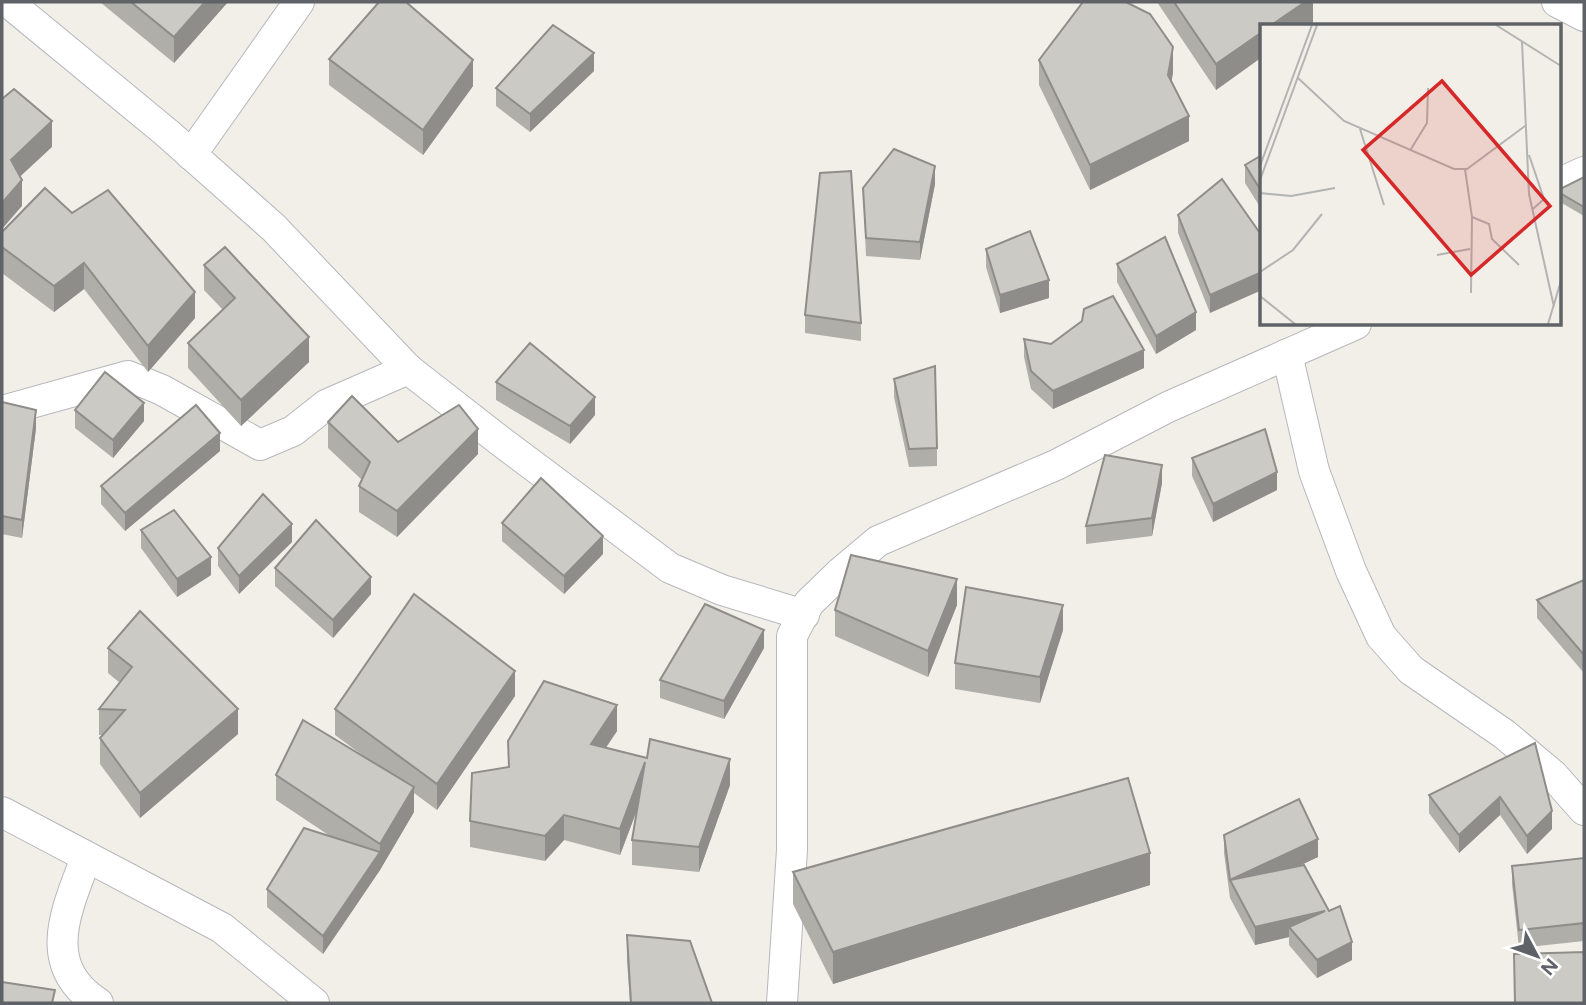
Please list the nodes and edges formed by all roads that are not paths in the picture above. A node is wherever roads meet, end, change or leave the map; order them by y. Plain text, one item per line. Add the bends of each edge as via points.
1 (8, 2) edge
2 (299, 2) edge
3 (1557, 2) edge
4 (1584, 16) edge
5 (191, 155) junction
6 (1584, 172) edge
7 (1562, 182) edge
8 (1351, 326) edge
9 (1287, 354) junction
10 (408, 369) junction
11 (2, 411) edge
12 (804, 615) junction
13 (1584, 810) edge
14 (2, 812) edge
15 (86, 858) junction
16 (98, 1003) edge
17 (314, 1003) edge
18 (782, 1003) edge

1 - 5 street
2 - 5 street
3 - 4 street
5 - 10 street via 274,228
6 - 7 street
8 - 9 street
9 - 12 street via 1168,407 1056,465 878,541 839,573 809,603
9 - 13 street via 1314,471 1381,636 1411,670 1504,734 1553,775
10 - 11 street via 326,405 293,431 260,445 128,376
10 - 12 street via 670,568 722,590
12 - 18 street via 792,636 792,850
14 - 15 street
15 - 16 street via 68,905 61,947 69,976
15 - 17 street via 222,928

